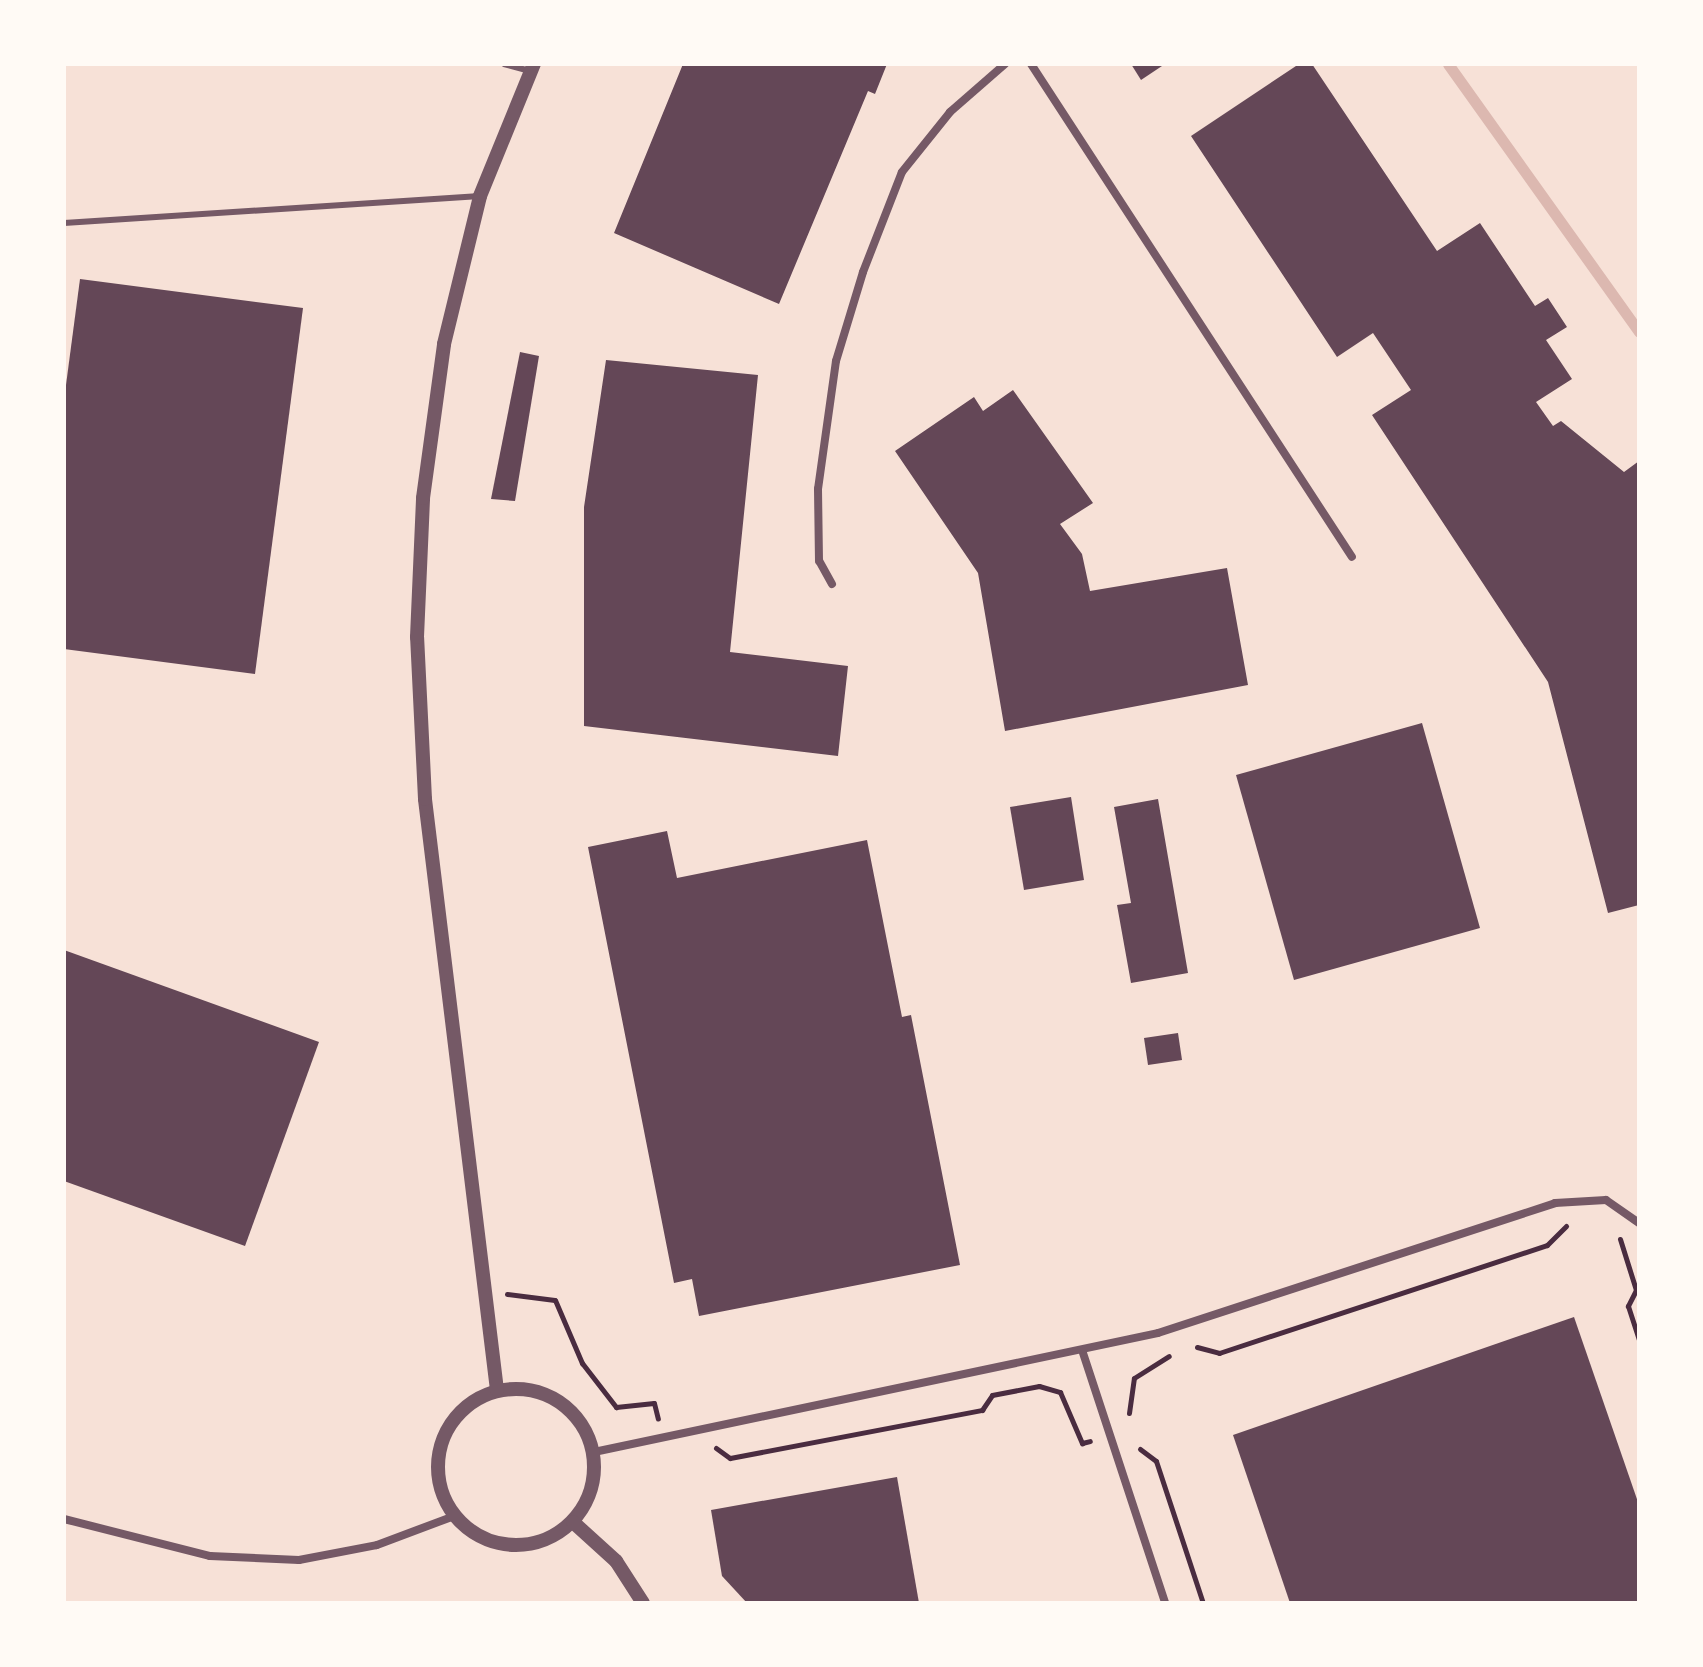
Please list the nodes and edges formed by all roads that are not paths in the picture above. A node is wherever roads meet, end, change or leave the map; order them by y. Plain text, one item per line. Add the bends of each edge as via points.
1 (504, 64) edge
2 (1005, 64) edge
3 (1031, 64) edge
4 (532, 67) edge
5 (480, 196) junction
6 (64, 223) edge
7 (1352, 557) dead end
8 (832, 584) dead end
9 (1639, 1223) edge
10 (1083, 1353) junction
11 (497, 1390) junction
12 (594, 1452) junction
13 (454, 1516) junction
14 (64, 1519) edge
15 (573, 1522) junction
16 (643, 1603) edge
17 (1165, 1603) edge

1 - 4 lane
2 - 8 street via 950,112 902,172 863,272 836,361 818,489 819,561
3 - 7 street
4 - 5 street
5 - 6 lane
5 - 11 street via 444,344 423,498 417,637 425,799
9 - 10 street via 1606,1200 1555,1203
10 - 12 street
10 - 17 street
11 - 12 street via 547,1394 584,1428
11 - 13 street via 472,1400 441,1442 441,1493
12 - 15 street via 587,1501
13 - 14 street via 377,1545 299,1560 210,1556
13 - 15 street via 499,1544 551,1538
15 - 16 street via 616,1561

